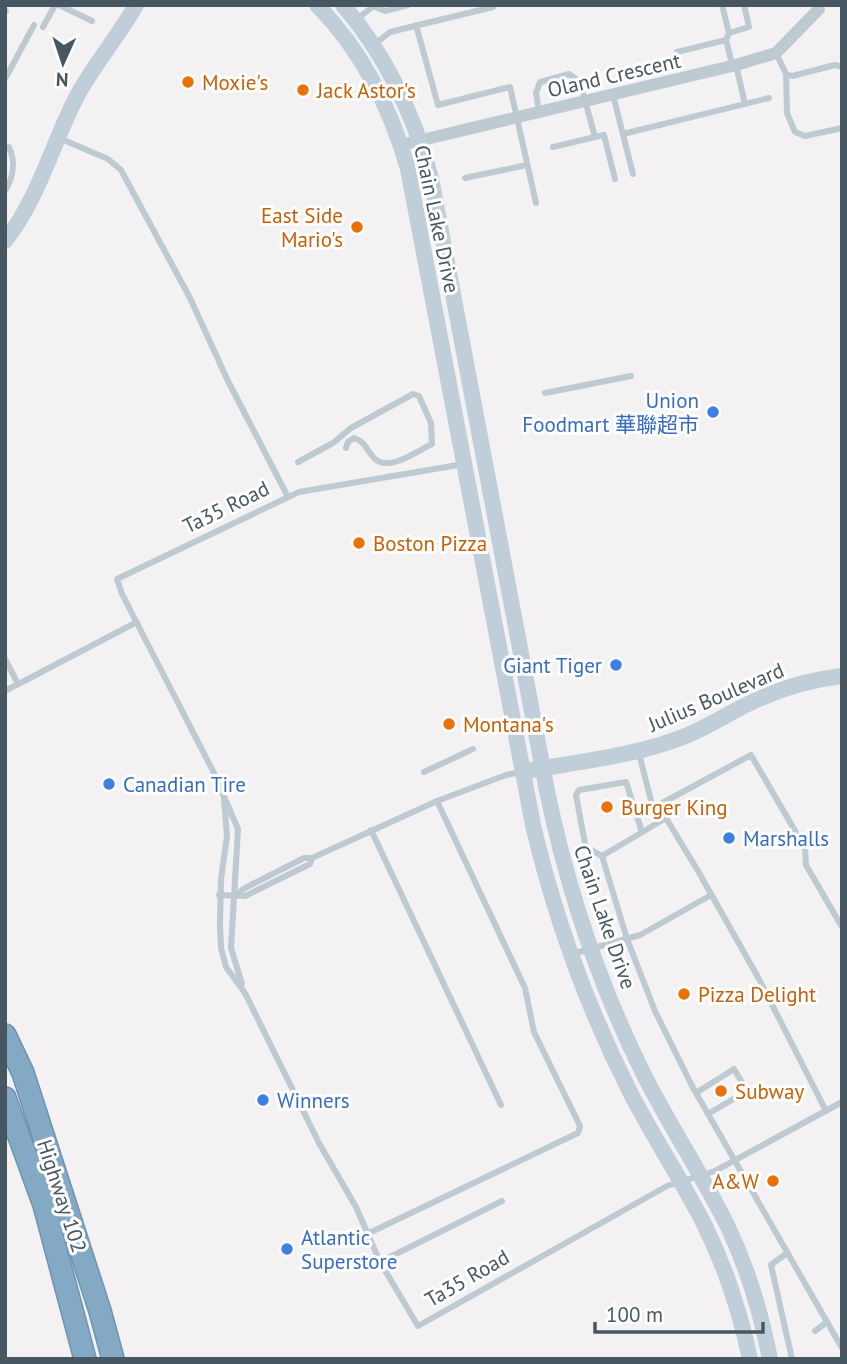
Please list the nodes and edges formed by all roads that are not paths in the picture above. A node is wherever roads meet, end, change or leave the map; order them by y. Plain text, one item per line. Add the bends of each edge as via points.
1 (57, 5) edge
2 (317, 5) edge
3 (343, 5) edge
4 (408, 5) edge
5 (722, 5) edge
6 (744, 5) edge
7 (375, 6) edge
8 (493, 7) edge
9 (136, 8) edge
10 (819, 9) dead end
11 (356, 20) junction
12 (92, 21) dead end
13 (416, 24) junction
14 (34, 25) dead end
15 (43, 27) dead end
16 (727, 36) junction
17 (373, 45) junction
18 (677, 52) dead end
19 (776, 53) junction
20 (736, 65) junction
21 (842, 67) edge
22 (786, 74) junction
23 (5, 79) edge
24 (613, 95) junction
25 (769, 98) dead end
26 (586, 101) junction
27 (745, 104) junction
28 (539, 112) junction
29 (517, 118) junction
30 (842, 128) edge
31 (623, 134) junction
32 (57, 137) junction
33 (595, 137) junction
34 (420, 141) junction
35 (401, 145) junction
36 (9, 147) dead end
37 (553, 147) dead end
38 (527, 166) junction
39 (633, 174) dead end
40 (465, 178) dead end
41 (615, 179) dead end
42 (5, 191) edge
43 (536, 203) dead end
44 (5, 241) edge
45 (631, 376) dead end
46 (545, 393) dead end
47 (346, 448) dead end
48 (484, 460) junction
49 (298, 463) dead end
50 (466, 464) junction
51 (288, 496) junction
52 (138, 622) junction
53 (5, 659) edge
54 (842, 676) edge
55 (18, 684) junction
56 (5, 691) edge
57 (473, 749) dead end
58 (638, 752) junction
59 (542, 768) junction
60 (424, 772) dead end
61 (523, 772) junction
62 (224, 799) junction
63 (437, 801) junction
64 (653, 808) junction
65 (667, 818) junction
66 (371, 830) junction
67 (642, 832) junction
68 (602, 856) junction
69 (219, 895) junction
70 (236, 895) junction
71 (711, 895) junction
72 (842, 927) edge
73 (627, 939) junction
74 (589, 949) junction
75 (569, 955) junction
76 (245, 993) junction
77 (5, 1035) edge
78 (23, 1073) junction
79 (696, 1093) junction
80 (5, 1098) edge
81 (842, 1102) edge
82 (501, 1105) dead end
83 (826, 1111) junction
84 (708, 1114) junction
85 (734, 1161) junction
86 (701, 1176) junction
87 (681, 1181) junction
88 (502, 1201) dead end
89 (367, 1234) junction
90 (787, 1253) junction
91 (380, 1262) junction
92 (827, 1322) junction
93 (815, 1331) dead end
94 (842, 1348) edge
95 (83, 1359) edge
96 (113, 1359) edge
97 (125, 1359) edge
98 (750, 1359) edge
99 (770, 1359) edge
100 (792, 1359) edge

1 - 12 lane
1 - 15 lane
2 - 35 street, Chain Lake Drive via 368,74
3 - 11 street, Chain Lake Drive
4 - 7 lane via 385,11
5 - 16 lane
6 - 16 lane via 749,27
7 - 11 lane
8 - 13 lane
9 - 32 street via 78,94
10 - 19 street, Oland Crescent
11 - 17 street, Chain Lake Drive
13 - 17 lane via 390,32
13 - 29 lane via 438,105 510,87
14 - 23 lane
16 - 18 lane
16 - 20 lane
17 - 34 street, Chain Lake Drive
19 - 20 street, Oland Crescent
19 - 22 lane
20 - 24 street, Oland Crescent
20 - 27 lane
21 - 22 lane
22 - 30 lane via 787,113 795,132 805,136
24 - 26 street, Oland Crescent
24 - 31 lane
25 - 27 lane
26 - 28 street, Oland Crescent
26 - 28 lane via 580,82 569,74 540,82 536,93
26 - 33 lane
27 - 31 lane
28 - 29 street, Oland Crescent
29 - 34 street, Oland Crescent
29 - 38 lane
31 - 39 lane
32 - 44 street via 29,204
32 - 51 lane, Ta35 Road via 108,159 121,170
33 - 37 lane
33 - 41 lane via 604,135
34 - 35 street, Oland Crescent
34 - 48 street, Chain Lake Drive via 431,178
35 - 50 street, Chain Lake Drive
36 - 42 lane via 13,169
38 - 40 lane
38 - 43 lane
45 - 46 lane
47 - 49 lane via 355,438 363,441 383,463 432,444 431,422 419,396 413,394 351,428
48 - 50 street
48 - 59 street, Chain Lake Drive
50 - 51 lane
50 - 61 street, Chain Lake Drive
51 - 52 lane, Ta35 Road via 117,579
52 - 55 lane
52 - 62 lane, Ta35 Road
53 - 55 lane
54 - 58 street, Julius Boulevard via 772,693 700,730
55 - 56 lane
57 - 60 lane
58 - 59 street, Julius Boulevard
58 - 64 lane
59 - 61 street, Julius Boulevard
59 - 74 street, Chain Lake Drive
61 - 63 lane
61 - 75 street, Chain Lake Drive
62 - 69 lane, Ta35 Road via 227,836
62 - 70 lane, Ta35 Road via 237,830
63 - 66 lane
63 - 89 lane via 525,988 534,1032 580,1126 578,1133
64 - 65 lane
64 - 72 lane via 751,755 805,848 806,865
65 - 67 lane
65 - 71 lane
66 - 70 lane via 269,885 245,896
66 - 82 lane
67 - 68 lane
67 - 68 lane via 626,782 579,790 576,795 586,847
68 - 73 lane
69 - 70 lane
69 - 76 lane, Ta35 Road via 226,967
70 - 76 lane, Ta35 Road via 231,948
71 - 73 lane
71 - 83 lane
73 - 74 lane
73 - 79 lane via 655,1011
74 - 75 lane
74 - 86 street, Chain Lake Drive via 643,1073
75 - 87 street, Chain Lake Drive via 610,1051
76 - 89 lane, Ta35 Road
77 - 78 highway, Highway 102
78 - 96 highway, Highway 102
78 - 97 highway
79 - 84 lane
79 - 84 lane via 734,1069 747,1091
80 - 95 highway, Highway 102 via 44,1205
81 - 83 lane
83 - 85 lane
84 - 85 lane
85 - 86 lane
85 - 90 lane
86 - 87 lane
86 - 99 street, Chain Lake Drive via 740,1255 759,1308
87 - 91 lane, Ta35 Road via 418,1326
87 - 98 street, Chain Lake Drive via 726,1275
88 - 91 lane
89 - 91 lane, Ta35 Road
90 - 92 lane
90 - 100 lane via 771,1265
92 - 93 lane
92 - 94 lane

